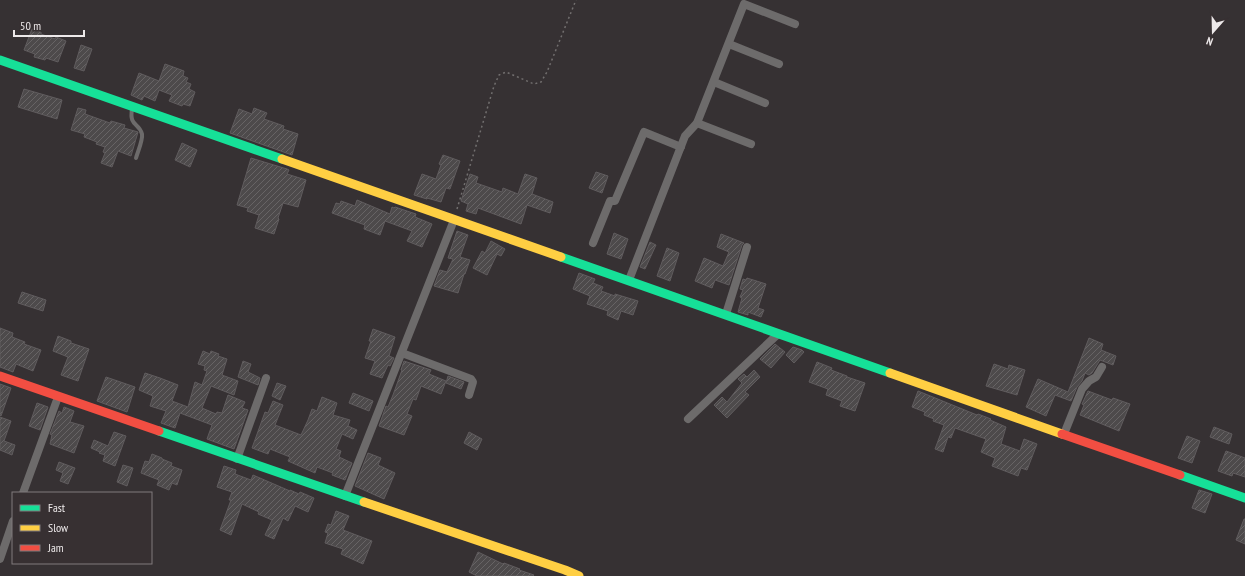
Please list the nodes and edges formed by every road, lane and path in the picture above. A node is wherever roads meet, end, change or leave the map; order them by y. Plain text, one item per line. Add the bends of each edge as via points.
1 (576, 0) edge
2 (795, 24) dead end
3 (729, 44) junction
4 (0, 60) edge
5 (779, 64) dead end
6 (714, 82) junction
7 (765, 103) dead end
8 (132, 106) junction
9 (697, 123) junction
10 (750, 144) dead end
11 (681, 147) junction
12 (136, 158) dead end
13 (454, 220) junction
14 (593, 243) dead end
15 (747, 247) dead end
16 (629, 280) junction
17 (726, 314) junction
18 (778, 334) junction
19 (402, 353) junction
20 (1102, 367) dead end
21 (0, 376) edge
22 (266, 378) dead end
23 (469, 395) dead end
24 (58, 397) junction
25 (688, 419) dead end
26 (1064, 434) junction
27 (237, 459) junction
28 (23, 492) edge
29 (345, 496) junction
30 (1245, 498) edge
31 (12, 524) edge
32 (0, 559) edge
33 (578, 576) edge

1 - 13 path via 541,82 534,84 506,72 499,75
2 - 3 street via 744,4
3 - 5 street
3 - 6 street
4 - 8 street
6 - 7 street
6 - 9 street
8 - 12 lane via 133,122 142,136
8 - 13 street
9 - 10 street
9 - 11 street via 685,136
11 - 14 street via 644,132 615,201 610,201
11 - 16 street
13 - 16 street
13 - 19 street
15 - 17 street
16 - 17 street
17 - 18 street
18 - 25 street
18 - 26 street
19 - 23 street via 471,379
19 - 29 street
20 - 26 street via 1096,377 1082,389
21 - 24 street
22 - 27 street
24 - 27 street
24 - 28 street
26 - 30 street
27 - 29 street
29 - 33 street
31 - 32 street

